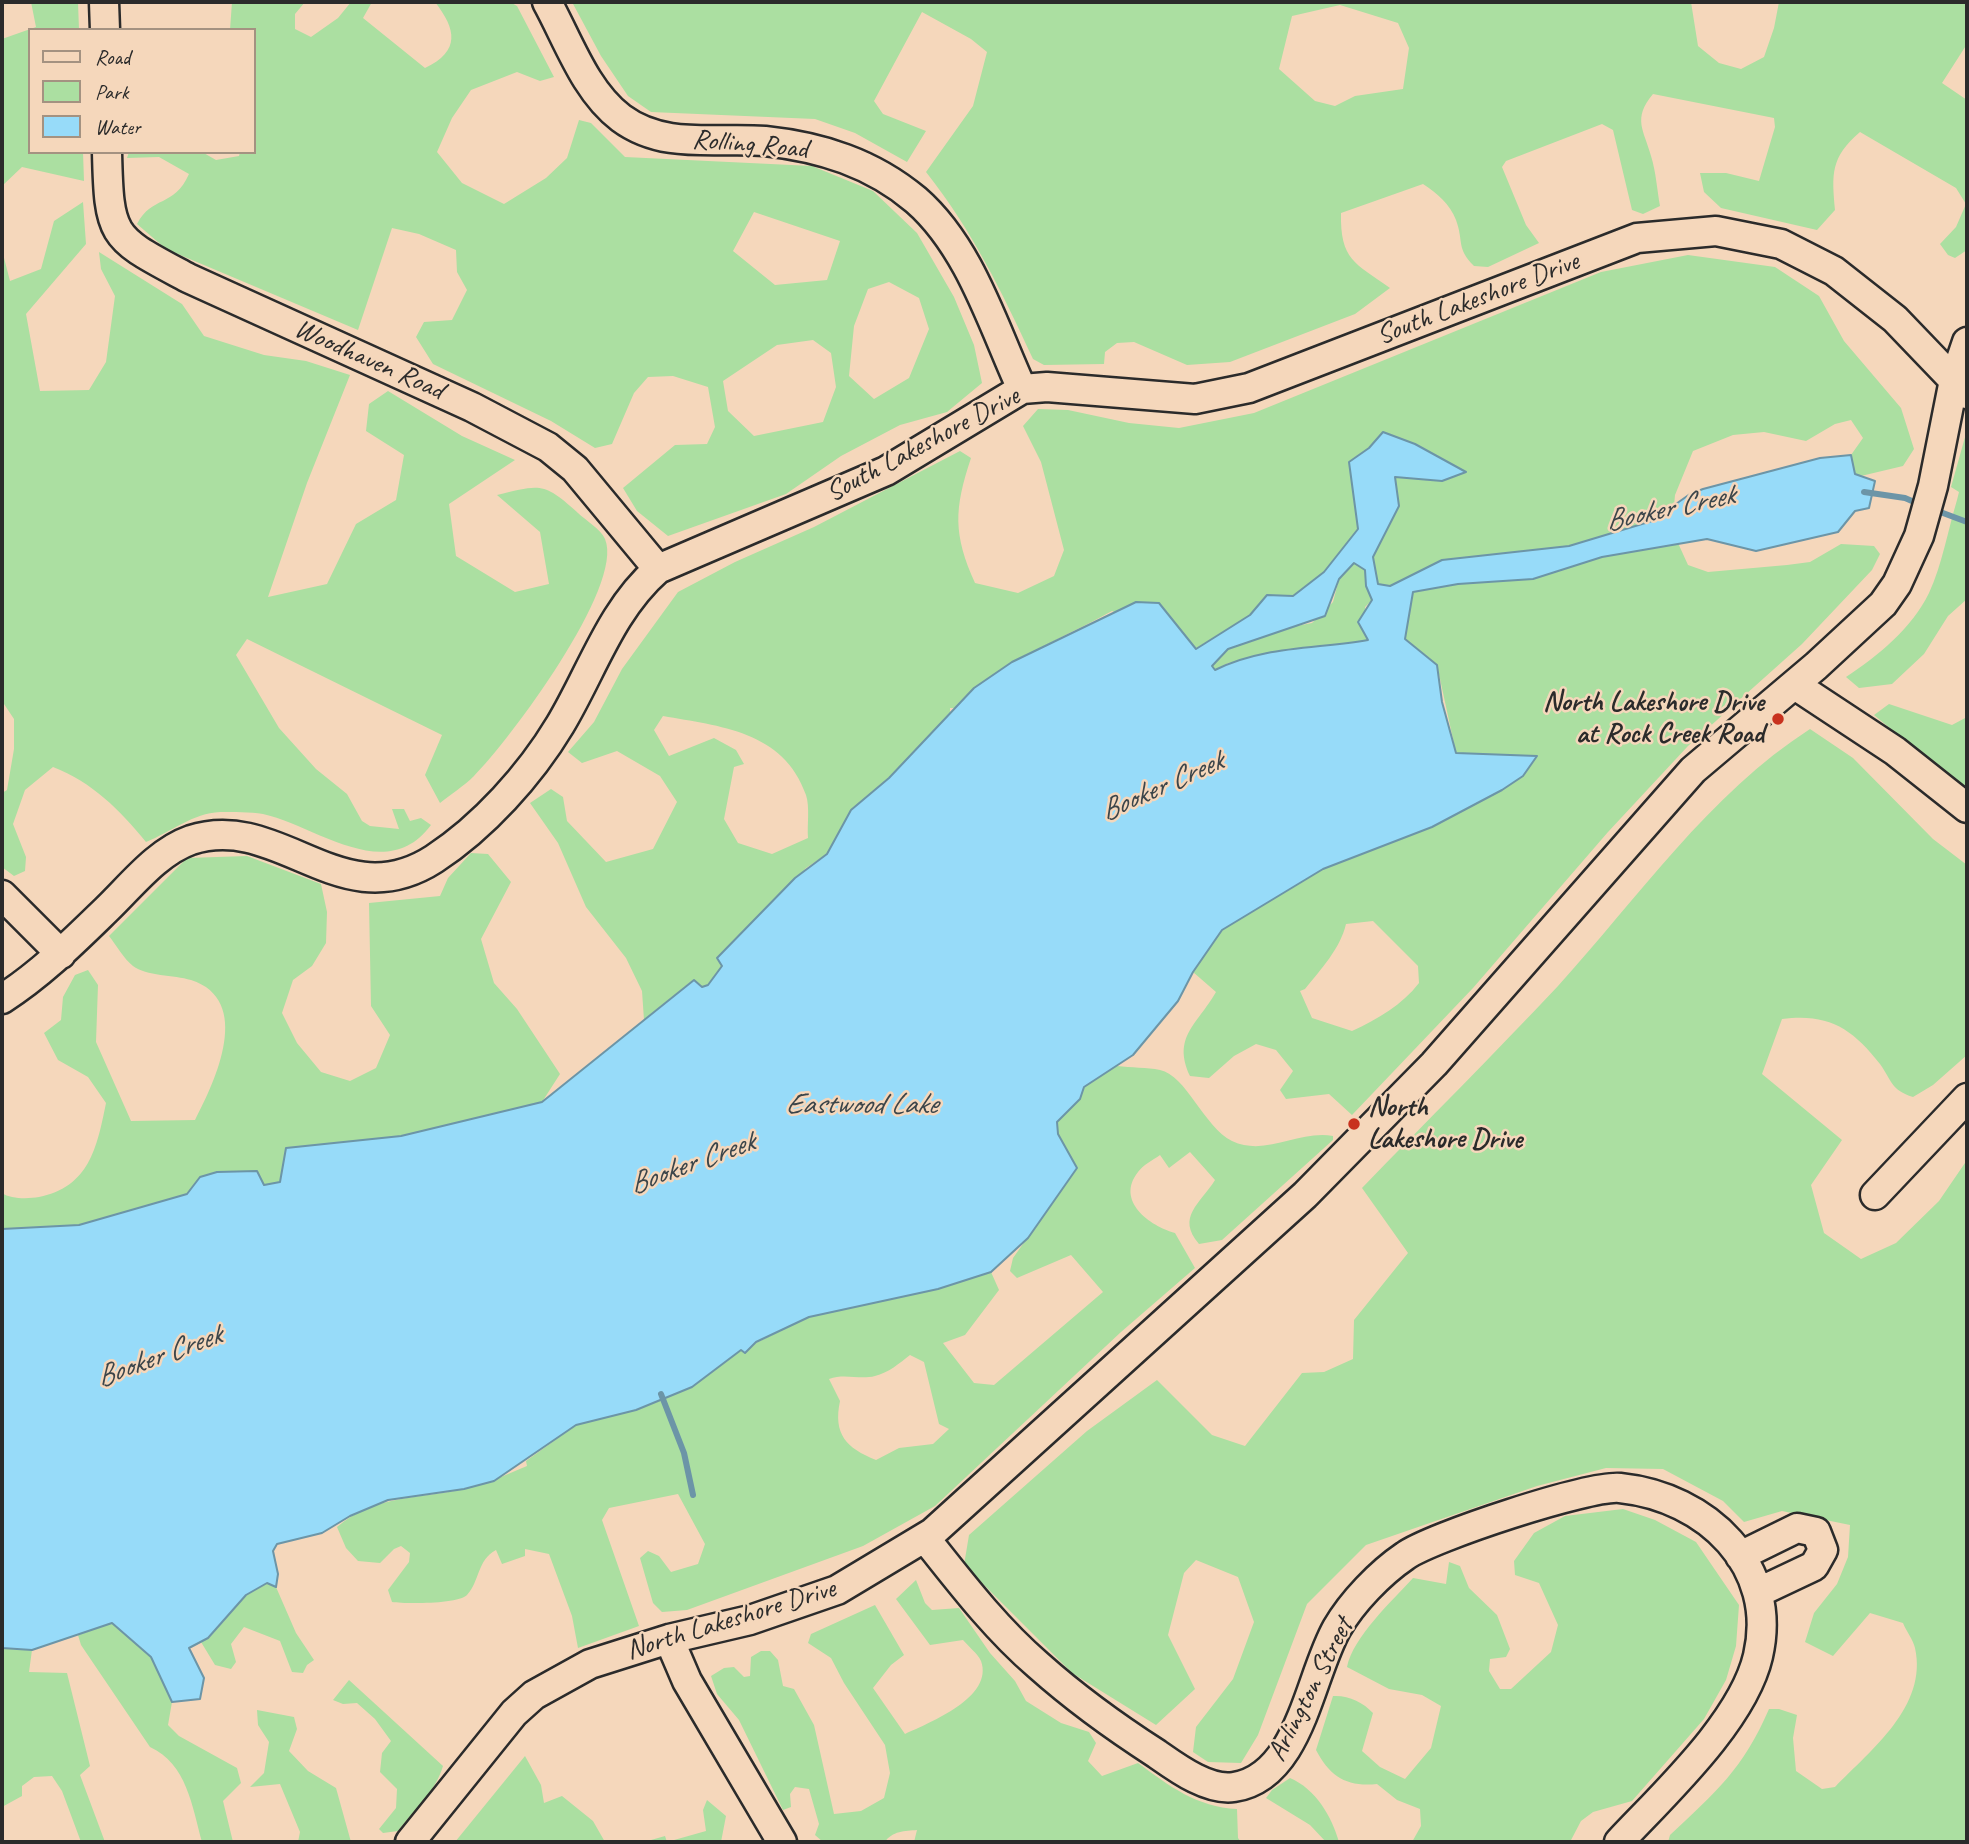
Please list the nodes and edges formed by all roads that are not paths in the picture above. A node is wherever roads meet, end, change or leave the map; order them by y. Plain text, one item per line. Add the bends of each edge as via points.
1 (104, 2) edge
2 (547, 2) edge
3 (105, 28) edge
4 (107, 154) edge
5 (1967, 342) edge
6 (1961, 387) edge
7 (1023, 389) junction
8 (658, 569) junction
9 (1795, 685) junction
10 (1967, 808) edge
11 (2, 895) edge
12 (61, 954) junction
13 (2, 999) edge
14 (1967, 1098) edge
15 (1875, 1195) dead end
16 (925, 1538) junction
17 (1740, 1556) junction
18 (1759, 1592) junction
19 (669, 1639) junction
20 (410, 1842) edge
21 (782, 1842) edge
22 (1619, 1842) edge

1 - 3 street
2 - 7 street, Rolling Road via 600,97 641,130 663,138 764,141 847,157 884,176 917,201 944,229 963,260
4 - 8 street, Woodhaven Road via 108,204 122,238 188,278 472,407 548,447 575,469
5 - 6 street, North Lakeshore Drive
6 - 7 street, South Lakeshore Drive via 1895,319 1834,271 1781,244 1716,231 1637,238 1249,388 1195,399
6 - 9 street, North Lakeshore Drive via 1919,536 1897,584 1883,604
7 - 8 street, South Lakeshore Drive via 886,471
8 - 12 street, South Lakeshore Drive via 638,586 620,613 539,758 475,825 433,860 410,872 362,878 336,873 288,851 235,835 191,841 164,853
9 - 10 street via 1895,751
9 - 16 street, North Lakeshore Drive via 1693,770 1434,1064 1305,1195
11 - 12 street
12 - 13 street, South Lakeshore Drive
14 - 15 street
16 - 17 street, Arlington Street via 972,1597 1044,1670 1108,1722 1167,1761 1206,1783 1231,1788 1270,1770 1287,1750 1337,1628 1406,1554 1561,1499 1617,1488 1683,1505 1734,1544
16 - 19 street, North Lakeshore Drive via 837,1590 750,1620
17 - 18 street, Arlington Street
17 - 18 street via 1797,1528 1816,1532 1821,1541 1823,1550 1814,1566
18 - 22 street, Arlington Street via 1761,1636 1751,1679 1724,1725
19 - 20 street, North Lakeshore Drive via 590,1664 534,1695 489,1741
19 - 21 street via 687,1681

